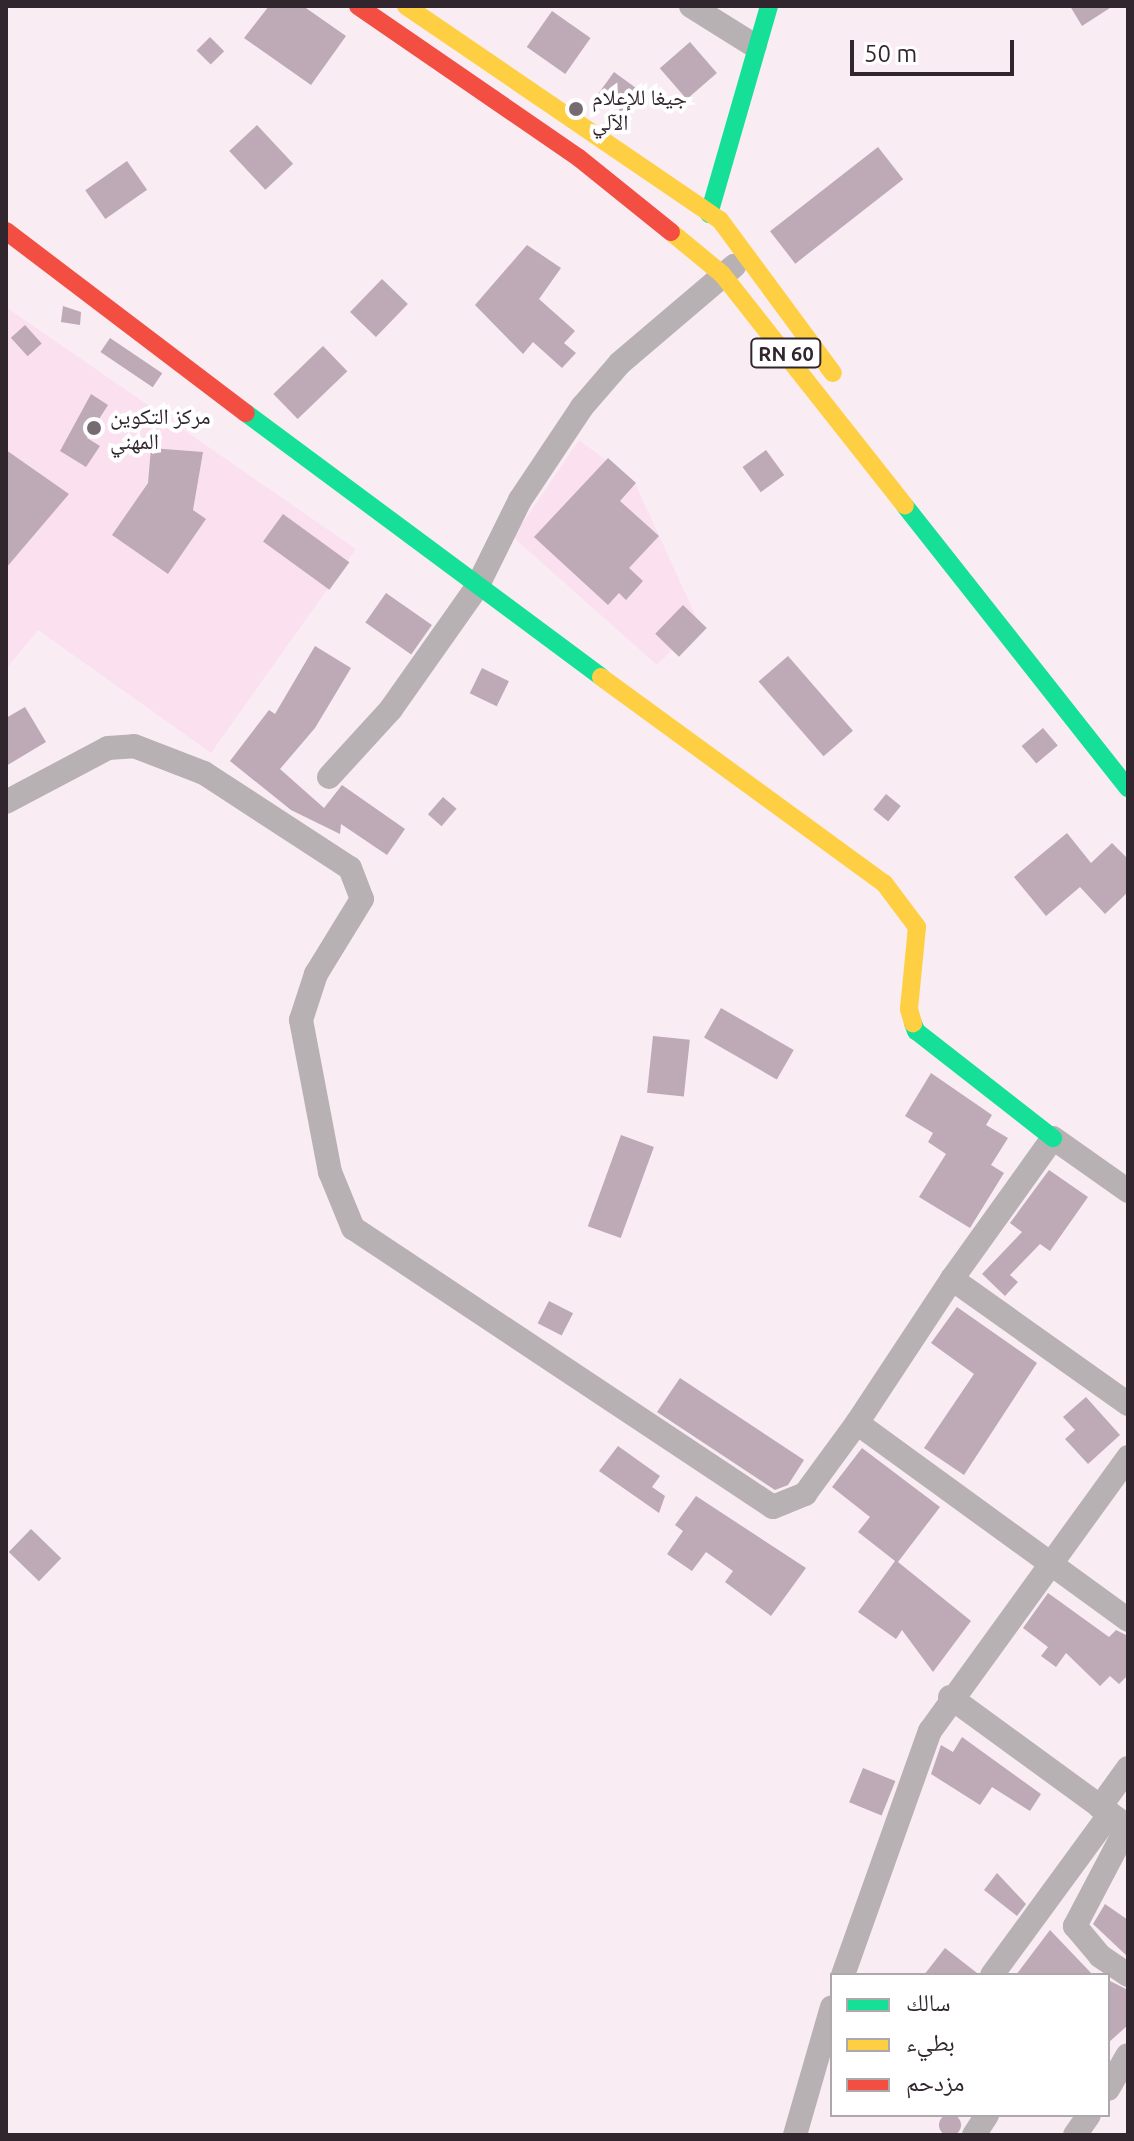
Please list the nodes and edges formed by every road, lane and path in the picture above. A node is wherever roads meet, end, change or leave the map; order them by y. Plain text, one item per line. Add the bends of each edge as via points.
1 (358, 6) edge
2 (406, 6) edge
3 (691, 6) edge
4 (769, 6) edge
5 (755, 46) junction
6 (714, 217) junction
7 (6, 231) edge
8 (695, 254) junction
9 (746, 258) junction
10 (722, 274) junction
11 (845, 390) dead end
12 (477, 587) junction
13 (329, 777) dead end
14 (1128, 788) edge
15 (6, 802) edge
16 (1053, 1138) junction
17 (1128, 1191) edge
18 (952, 1279) junction
19 (1128, 1404) edge
20 (857, 1423) junction
21 (1128, 1457) edge
22 (1049, 1564) junction
23 (1128, 1620) edge
24 (950, 1697) junction
25 (1128, 1768) edge
26 (1116, 1819) edge
27 (844, 1973) edge
28 (994, 1973) edge
29 (1128, 1975) edge
30 (830, 2014) edge
31 (1128, 2055) edge
32 (1110, 2086) edge
33 (986, 2117) edge
34 (1088, 2117) edge
35 (795, 2135) edge
36 (974, 2135) edge
37 (1075, 2135) edge

1 - 8 main road, RN 60 via 579,158 666,224
2 - 6 main road, RN 60
3 - 5 street
4 - 5 main road
5 - 6 main road
6 - 8 main road via 727,231 719,254
6 - 9 main road, RN 60
7 - 12 main road
8 - 10 main road, RN 60
9 - 10 street
9 - 11 main road, RN 60
10 - 12 street via 620,363 563,431
10 - 14 main road, RN 60
12 - 13 street via 391,709
12 - 16 main road via 884,883 917,927 909,1009 916,1031
15 - 20 street via 108,748 134,746 204,773 350,868 362,899 316,974 301,1020 330,1172 353,1228 773,1507 805,1494
16 - 17 street
16 - 18 street
18 - 19 street
18 - 20 street
20 - 22 street
21 - 22 street
22 - 23 street
22 - 24 street
24 - 26 street
24 - 27 street via 930,1731
25 - 26 street
26 - 28 street
26 - 29 street via 1075,1926 1100,1956
30 - 35 street
31 - 32 street
33 - 36 street
34 - 37 street

